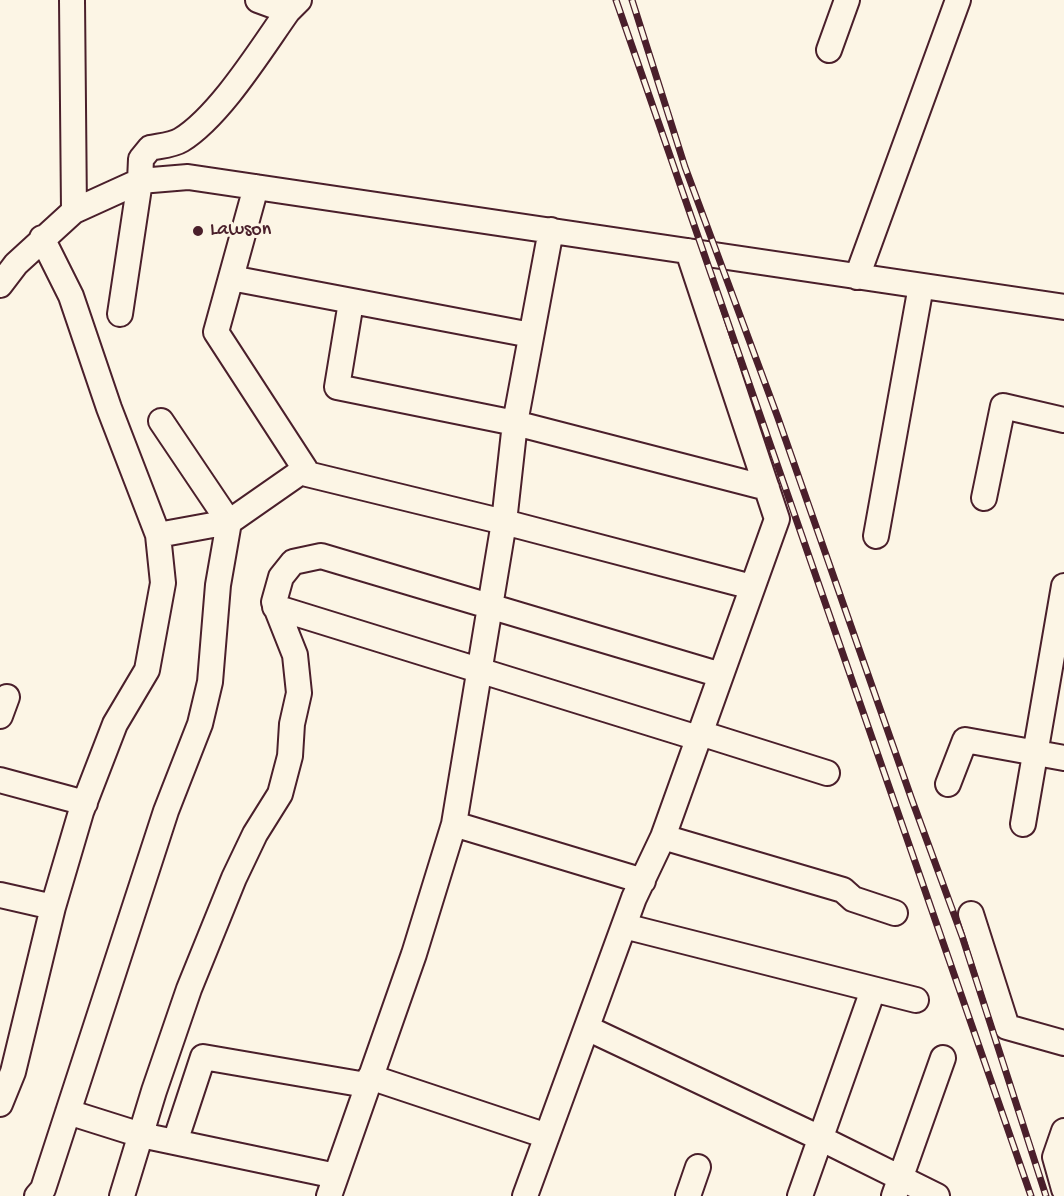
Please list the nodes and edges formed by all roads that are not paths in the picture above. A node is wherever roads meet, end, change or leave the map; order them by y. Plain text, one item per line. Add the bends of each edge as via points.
1 (72, 0) edge
2 (258, 0) edge
3 (846, 0) edge
4 (958, 0) edge
5 (294, 6) edge
6 (829, 50) dead end
7 (141, 181) junction
8 (256, 187) junction
9 (74, 211) junction
10 (551, 230) junction
11 (42, 238) junction
12 (688, 251) junction
13 (857, 277) junction
14 (231, 278) junction
15 (0, 285) edge
16 (921, 286) junction
17 (351, 302) junction
18 (1064, 307) edge
19 (120, 314) dead end
20 (531, 335) junction
21 (1064, 420) edge
22 (161, 421) dead end
23 (515, 423) junction
24 (305, 469) junction
25 (767, 488) junction
26 (984, 498) dead end
27 (229, 522) junction
28 (504, 522) junction
29 (158, 535) junction
30 (876, 536) dead end
31 (1064, 586) edge
32 (752, 587) junction
33 (275, 607) junction
34 (490, 607) junction
35 (480, 670) junction
36 (721, 675) junction
37 (699, 735) junction
38 (1035, 753) junction
39 (1064, 758) edge
40 (827, 773) dead end
41 (0, 780) edge
42 (948, 784) dead end
43 (85, 803) junction
44 (454, 824) junction
45 (1023, 824) dead end
46 (663, 837) junction
47 (643, 881) junction
48 (0, 895) edge
49 (53, 907) junction
50 (895, 913) dead end
51 (971, 914) dead end
52 (624, 926) junction
53 (873, 990) junction
54 (916, 1000) dead end
55 (587, 1029) junction
56 (1064, 1043) edge
57 (943, 1058) dead end
58 (368, 1081) junction
59 (0, 1104) edge
60 (68, 1112) junction
61 (1064, 1131) edge
62 (141, 1135) junction
63 (547, 1136) junction
64 (820, 1138) junction
65 (175, 1142) junction
66 (698, 1167) dead end
67 (332, 1186) edge
68 (898, 1187) edge
69 (1064, 1189) edge
70 (37, 1196) edge
71 (122, 1196) edge
72 (525, 1196) edge
73 (688, 1196) edge
74 (800, 1196) edge
75 (937, 1196) edge

1 - 9 street
2 - 5 street
3 - 6 street
4 - 13 street
5 - 7 street via 222,102 193,131 179,142 150,148 141,159
7 - 8 street via 188,177
7 - 9 street
7 - 19 street
8 - 10 street
8 - 14 street
9 - 11 street
10 - 12 street
10 - 20 street
11 - 15 street
11 - 29 street via 71,296
12 - 13 street
12 - 25 street
13 - 16 street
14 - 17 street
14 - 24 street via 216,332
16 - 18 street
16 - 30 street
17 - 20 street
17 - 23 street via 337,387
20 - 23 street
21 - 26 street via 1003,406
22 - 27 street
23 - 25 street
23 - 28 street
24 - 27 street
24 - 28 street via 308,474
25 - 32 street via 777,519
27 - 29 street
27 - 60 street via 218,585 210,682 200,724 166,811
28 - 32 street
28 - 34 street
29 - 43 street via 163,583 147,670 116,724
31 - 38 street
32 - 36 street
33 - 34 street via 281,577 293,562 321,556
33 - 35 street
33 - 62 street via 295,655 299,693 290,756 280,794 234,878 189,989
34 - 35 street
34 - 36 street
35 - 37 street
35 - 44 street
36 - 37 street
37 - 40 street
37 - 46 street
38 - 39 street
38 - 42 street via 965,740
38 - 45 street
41 - 43 street
43 - 49 street
44 - 47 street
44 - 58 street via 414,954
46 - 47 street
46 - 50 street via 843,890 853,898
47 - 52 street
48 - 49 street
49 - 59 street via 13,1072
51 - 56 street via 1007,1028
52 - 53 street
52 - 55 street
53 - 54 street
53 - 64 street
55 - 63 street
55 - 64 street
57 - 68 street
58 - 63 street
58 - 65 street via 204,1057
58 - 67 street
60 - 62 street
60 - 70 street via 43,1189
61 - 69 street via 1055,1157
62 - 65 street
62 - 71 street
63 - 72 street
64 - 68 street
64 - 74 street
65 - 67 street
66 - 73 street
68 - 75 street

